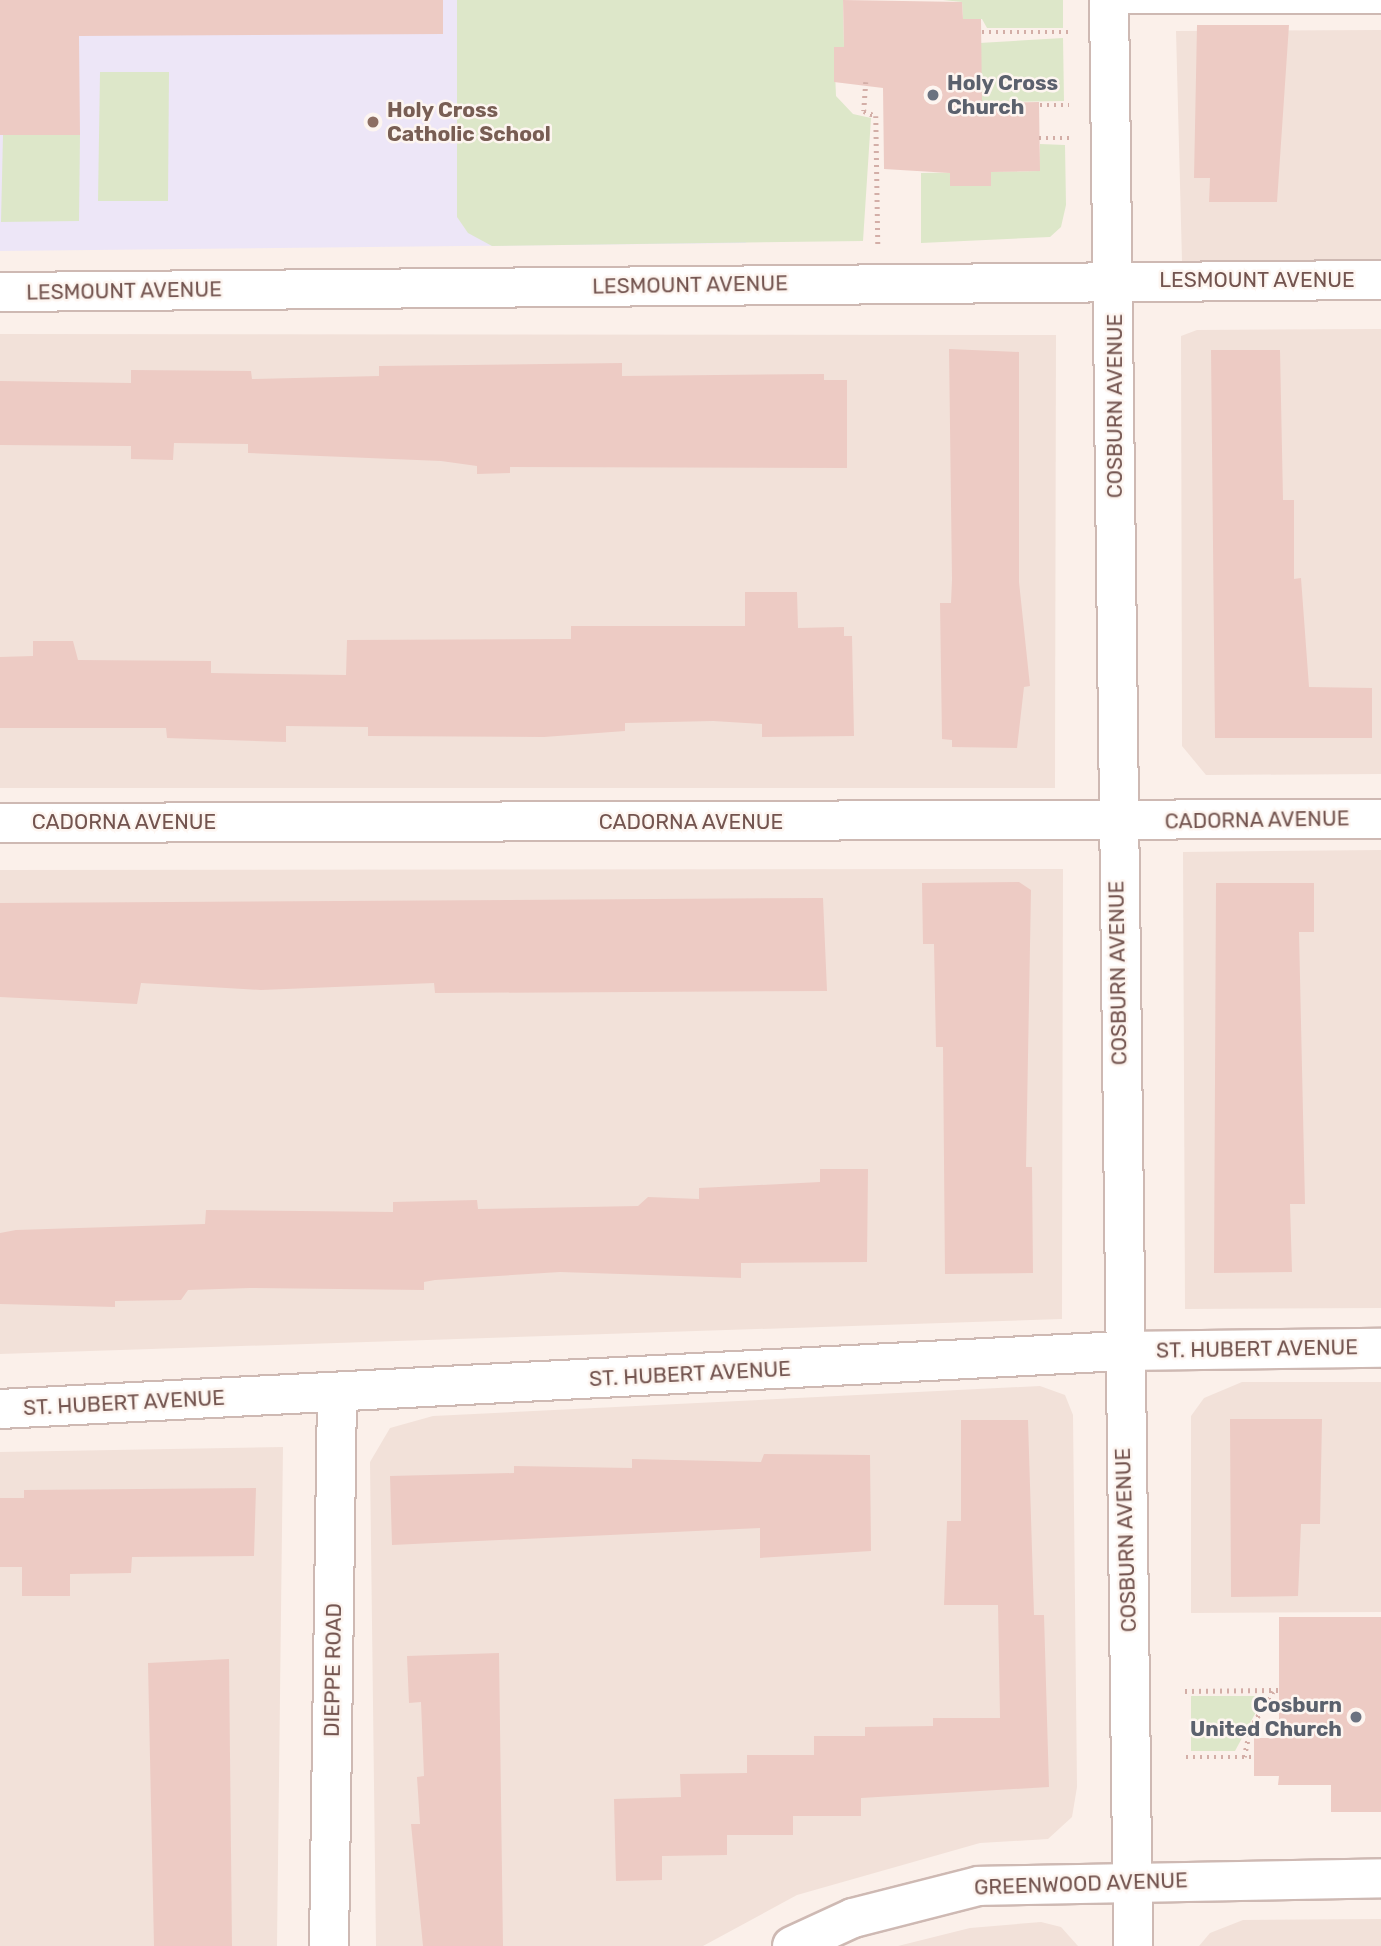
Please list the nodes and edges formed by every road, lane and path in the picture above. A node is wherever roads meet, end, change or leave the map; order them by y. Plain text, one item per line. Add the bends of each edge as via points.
1 (1109, 1) edge
2 (1381, 2) edge
3 (982, 32) dead end
4 (1069, 32) dead end
5 (866, 82) dead end
6 (1070, 104) dead end
7 (1040, 105) dead end
8 (1039, 138) dead end
9 (1070, 138) dead end
10 (878, 248) dead end
11 (1115, 279) junction
12 (1381, 280) edge
13 (0, 292) edge
14 (1381, 819) edge
15 (1116, 821) junction
16 (0, 822) edge
17 (1381, 1348) edge
18 (1121, 1351) junction
19 (337, 1393) junction
20 (0, 1409) edge
21 (1185, 1691) dead end
22 (1186, 1757) dead end
23 (1244, 1757) junction
24 (1254, 1757) dead end
25 (1381, 1878) edge
26 (1133, 1879) junction
27 (329, 1946) edge
28 (792, 1946) edge
29 (1133, 1946) edge

1 - 2 lane
1 - 11 street, COSBURN AVENUE
3 - 4 path
5 - 10 path via 864,111 876,116
6 - 7 path
8 - 9 path
11 - 12 street, LESMOUNT AVENUE
11 - 13 street, LESMOUNT AVENUE
11 - 15 street, COSBURN AVENUE
14 - 15 street, CADORNA AVENUE
15 - 16 street, CADORNA AVENUE
15 - 18 street, COSBURN AVENUE
17 - 18 street, ST. HUBERT AVENUE
18 - 19 street, ST. HUBERT AVENUE
18 - 26 street, COSBURN AVENUE
19 - 20 street, ST. HUBERT AVENUE
19 - 27 street, DIEPPE ROAD
21 - 23 path via 1276,1690 1251,1728
22 - 23 path
23 - 24 path
25 - 26 street, GREENWOOD AVENUE
26 - 28 street, GREENWOOD AVENUE via 979,1886 853,1918
26 - 29 street, COSBURN AVENUE

